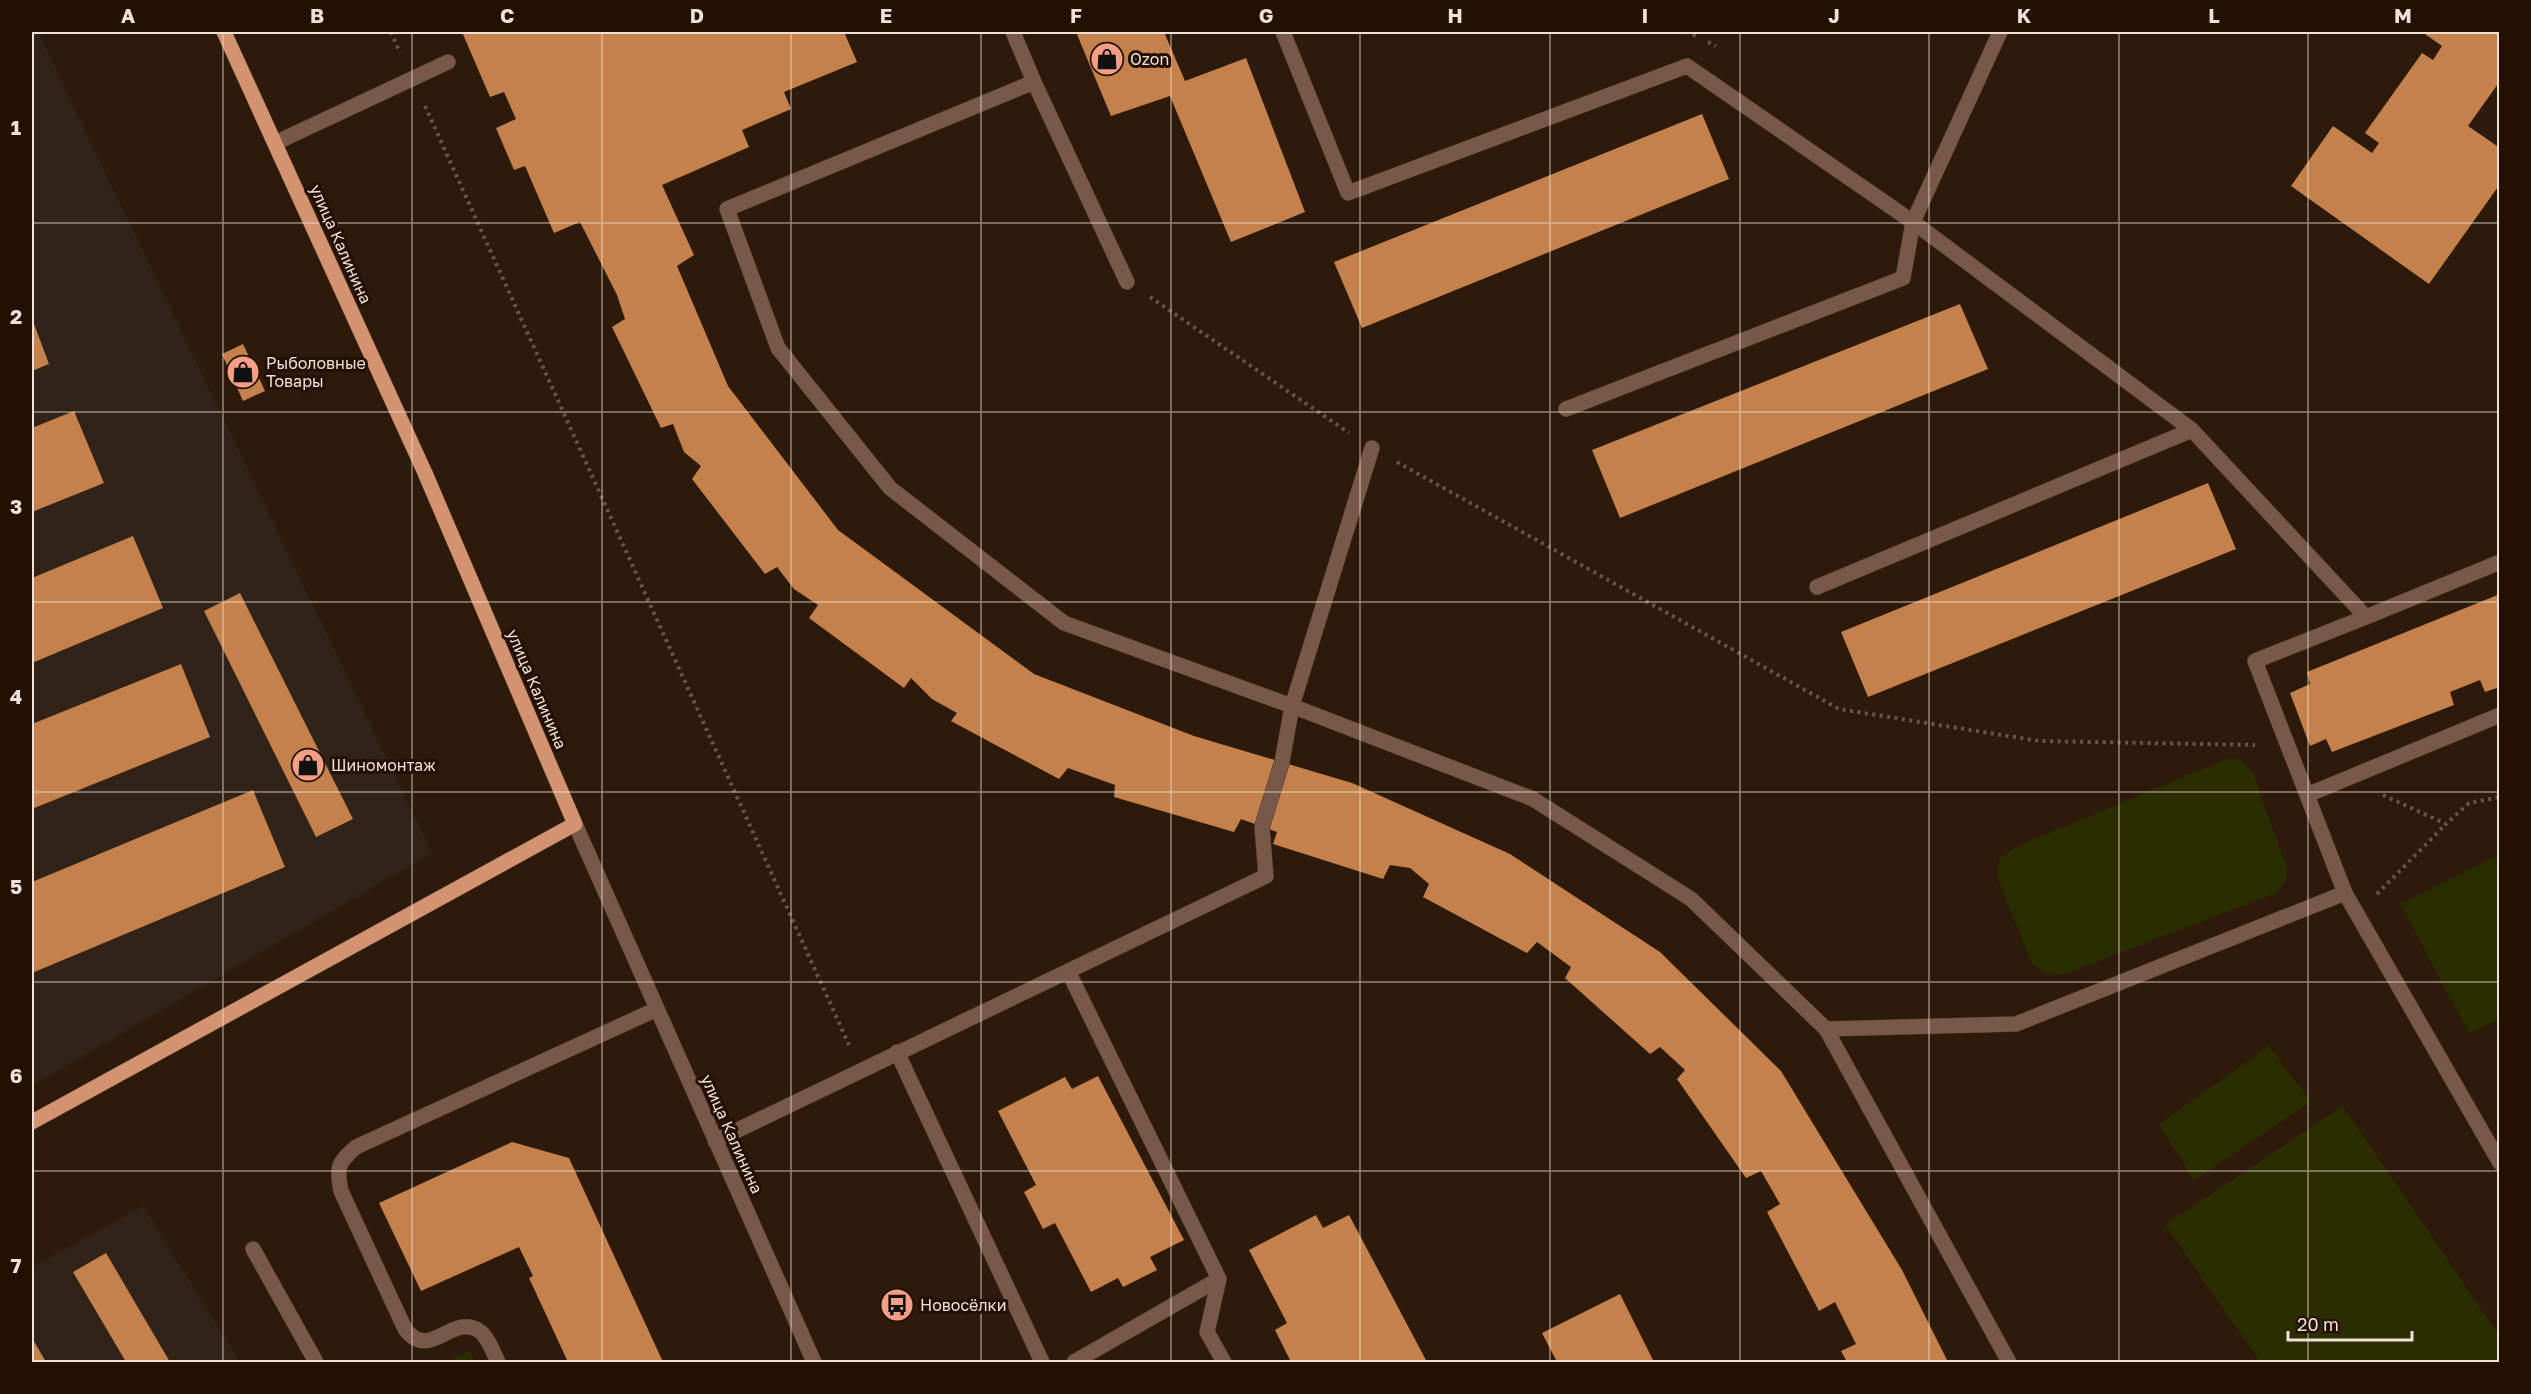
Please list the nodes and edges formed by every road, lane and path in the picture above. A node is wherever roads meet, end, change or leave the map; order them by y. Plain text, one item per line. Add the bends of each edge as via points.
1 (224, 32) edge
2 (391, 32) edge
3 (1013, 32) edge
4 (1283, 32) edge
5 (2000, 32) edge
6 (448, 62) dead end
7 (412, 79) junction
8 (1034, 82) junction
9 (275, 143) junction
10 (1913, 222) junction
11 (1127, 282) joint
12 (1566, 409) dead end
13 (2192, 430) junction
14 (1372, 448) junction
15 (2499, 562) edge
16 (1817, 586) dead end
17 (2366, 617) junction
18 (1292, 706) junction
19 (2499, 714) edge
20 (2287, 745) junction
21 (2382, 794) dead end
22 (2307, 795) junction
23 (2499, 797) edge
24 (575, 824) junction
25 (2446, 824) junction
26 (2345, 893) junction
27 (2376, 895) dead end
28 (1068, 971) junction
29 (657, 1009) junction
30 (1826, 1029) junction
31 (897, 1052) junction
32 (860, 1070) junction
33 (32, 1122) edge
34 (715, 1141) junction
35 (2499, 1163) edge
36 (253, 1249) dead end
37 (1219, 1279) junction
38 (316, 1362) edge
39 (498, 1362) edge
40 (814, 1362) edge
41 (1042, 1362) edge
42 (1074, 1362) edge
43 (1224, 1362) edge
44 (2009, 1362) edge

1 - 9 main road, улица Калинина
2 - 7 path
3 - 8 street
4 - 10 street via 1348,193 1687,66
5 - 10 street
6 - 7 street
7 - 9 street
7 - 32 path
8 - 11 street
8 - 18 street via 727,209 778,348 890,488 1064,623
9 - 24 main road, улица Калинина via 425,473
10 - 12 street via 1903,278
10 - 13 street
11 - 14 path
13 - 16 street
13 - 17 street
14 - 18 street
14 - 20 path via 1839,709 2039,741
15 - 17 street
17 - 20 street via 2254,661
18 - 28 street via 1282,762 1262,827 1266,876
18 - 30 street via 1533,799 1691,899
19 - 22 street
20 - 22 street
21 - 25 path
22 - 26 street
23 - 25 path via 2469,803
24 - 29 street, улица Калинина
24 - 33 main road
25 - 27 path
26 - 30 street via 2016,1024
26 - 35 street
28 - 31 street
28 - 37 street
29 - 34 street, улица Калинина
29 - 39 street via 356,1147 342,1160 337,1172 341,1191 411,1338 421,1342 432,1340 468,1327 479,1331
30 - 44 street
31 - 32 street
31 - 41 street
32 - 34 street
34 - 40 street, улица Калинина
36 - 38 street
37 - 42 street
37 - 43 street via 1207,1332

